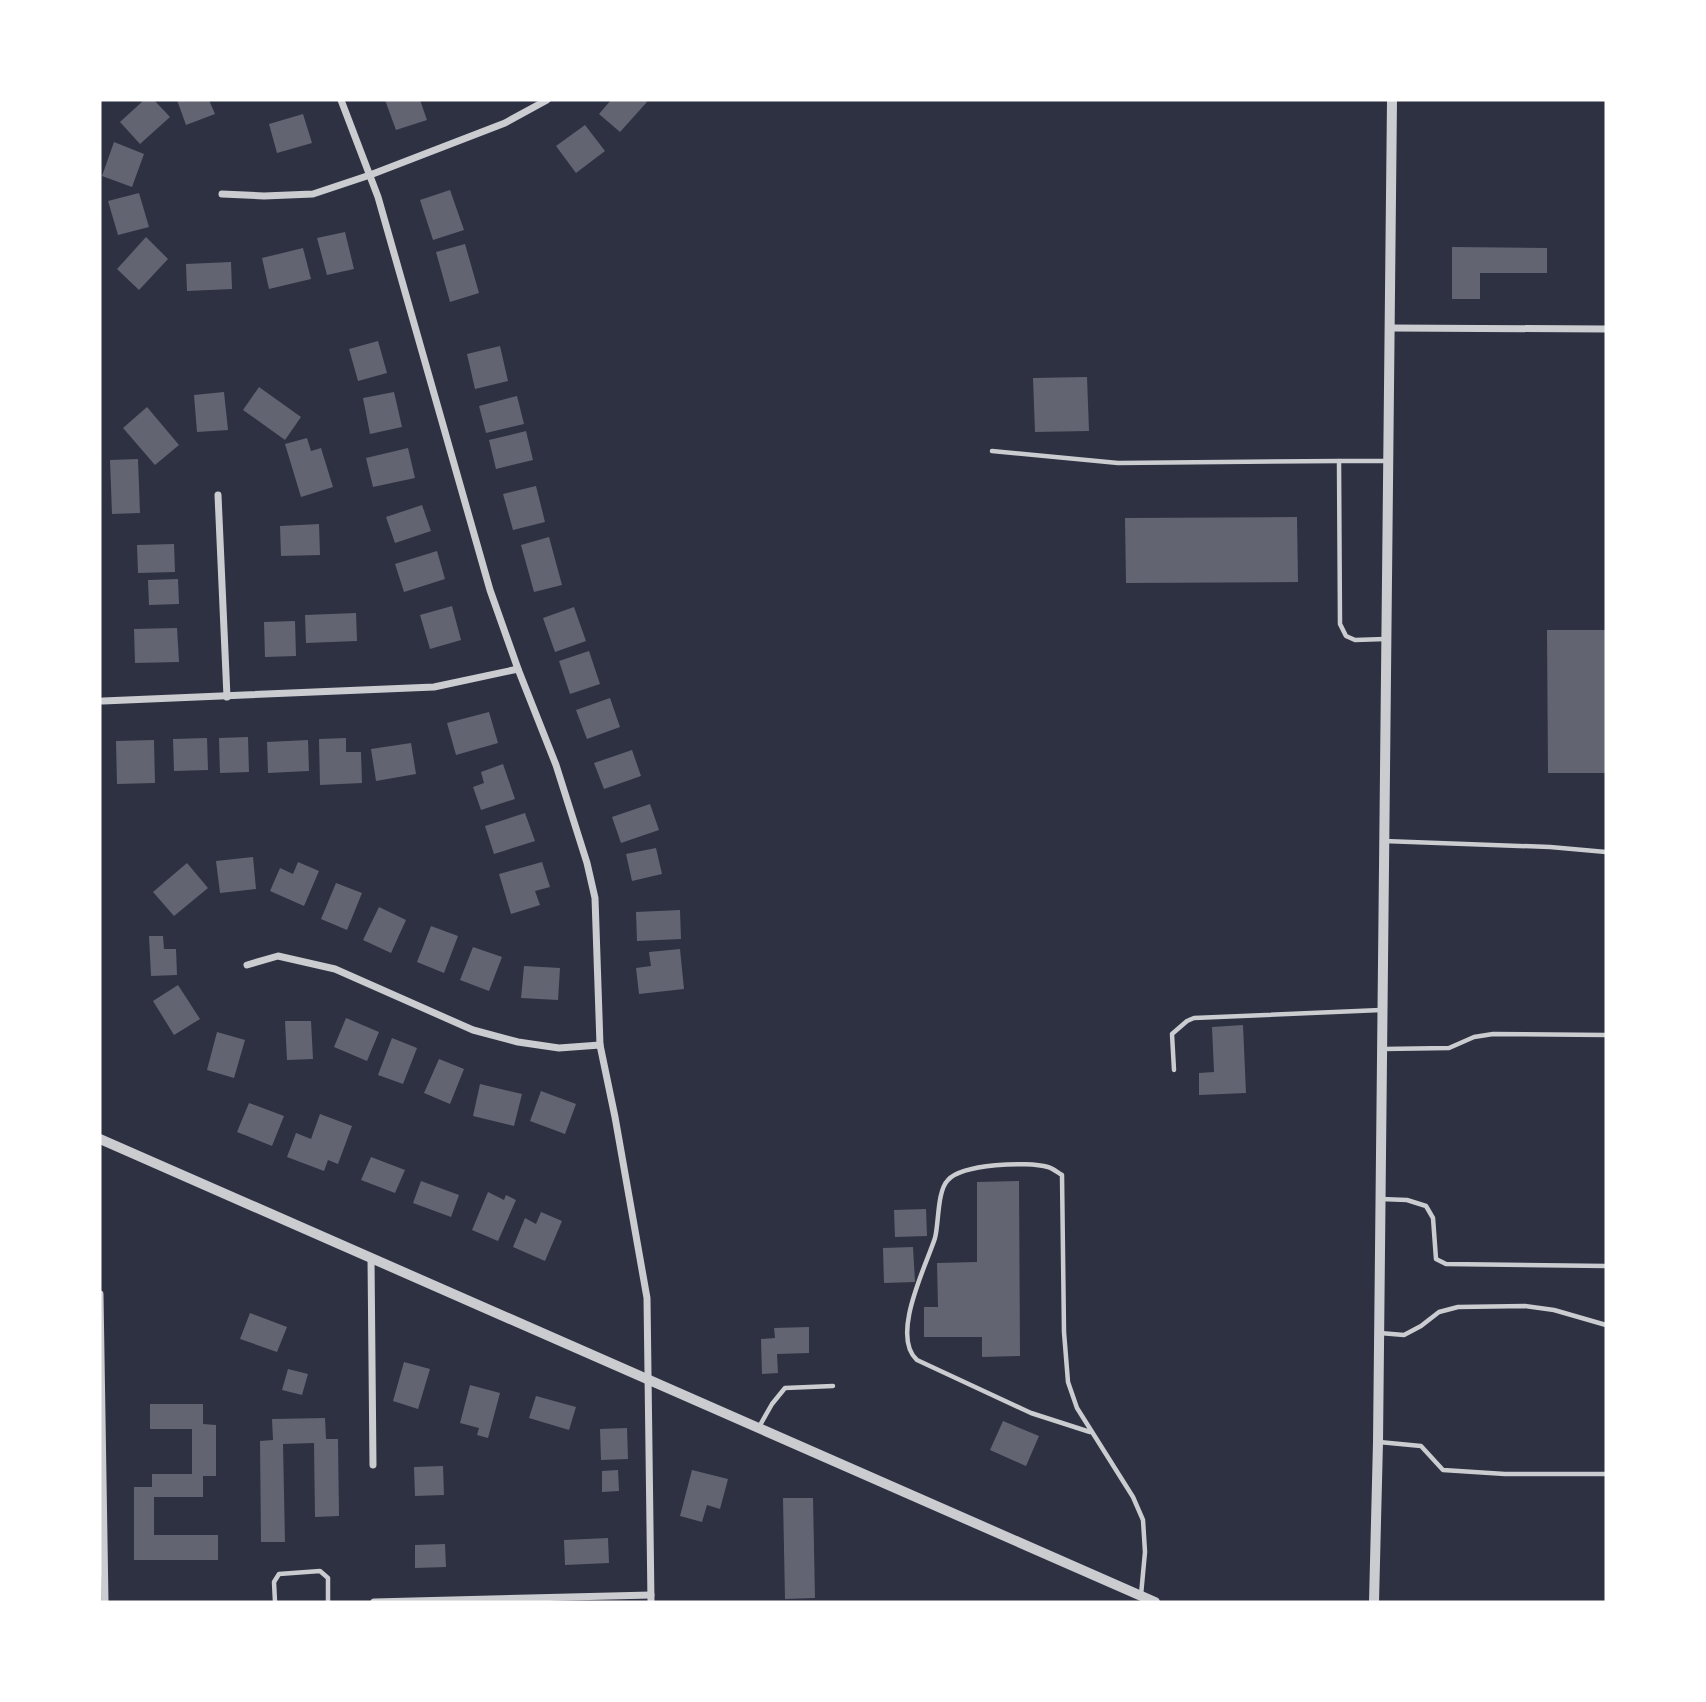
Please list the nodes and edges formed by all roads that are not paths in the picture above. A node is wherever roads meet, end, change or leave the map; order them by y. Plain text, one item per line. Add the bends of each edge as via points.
1 (341, 100) edge
2 (547, 100) edge
3 (1392, 100) edge
4 (370, 175) junction
5 (222, 194) dead end
6 (1392, 328) junction
7 (1606, 329) edge
8 (992, 452) dead end
9 (1339, 461) junction
10 (1389, 461) junction
11 (218, 495) dead end
12 (1386, 639) junction
13 (518, 669) junction
14 (227, 696) junction
15 (103, 701) dead end
16 (1384, 841) junction
17 (1606, 852) edge
18 (247, 965) dead end
19 (1382, 1010) junction
20 (1606, 1035) edge
21 (600, 1045) junction
22 (1382, 1049) junction
23 (1174, 1070) dead end
24 (100, 1139) edge
25 (1380, 1199) junction
26 (372, 1258) junction
27 (1606, 1266) edge
28 (100, 1294) edge
29 (1606, 1325) edge
30 (1379, 1333) junction
31 (100, 1338) edge
32 (647, 1379) junction
33 (833, 1386) dead end
34 (759, 1428) junction
35 (1090, 1432) junction
36 (1378, 1442) junction
37 (373, 1465) dead end
38 (1606, 1474) edge
39 (1141, 1596) junction
40 (651, 1599) edge
41 (104, 1602) edge
42 (275, 1602) edge
43 (328, 1602) edge
44 (374, 1602) edge
45 (1154, 1602) edge
46 (1374, 1602) edge

1 - 4 street
2 - 4 street via 505,123
3 - 6 street
4 - 5 street via 313,194
4 - 13 street via 490,590
6 - 7 street
6 - 10 street
8 - 9 lane via 1118,463
9 - 10 lane
9 - 12 lane via 1340,624 1354,640
10 - 12 street
11 - 14 street
12 - 16 street
13 - 14 street via 434,687
13 - 21 street via 560,777 595,898
14 - 15 street
16 - 17 lane
16 - 19 street
18 - 21 street via 278,956 335,968 473,1030 559,1048
19 - 22 street
19 - 23 lane via 1194,1018 1172,1034
20 - 22 lane via 1493,1034 1449,1048
21 - 32 street via 647,1298
22 - 25 street
24 - 26 street
25 - 27 lane via 1426,1206 1433,1218 1436,1259 1446,1264
25 - 30 street
26 - 32 street
26 - 37 street
28 - 31 street
29 - 30 lane via 1525,1306 1458,1307 1438,1312 1404,1335
30 - 36 street
31 - 41 street
32 - 34 street
32 - 40 street
33 - 34 lane via 785,1388
34 - 39 street
35 - 35 lane via 1068,1382 1062,1175 1047,1167 1006,1164 967,1170 948,1179 935,1236 913,1297 907,1340 911,1355 1031,1413
35 - 39 lane via 1143,1520
36 - 38 lane via 1421,1446 1443,1470
36 - 46 street
39 - 45 street
40 - 44 street
42 - 43 lane via 274,1582 279,1574 320,1571 328,1578

